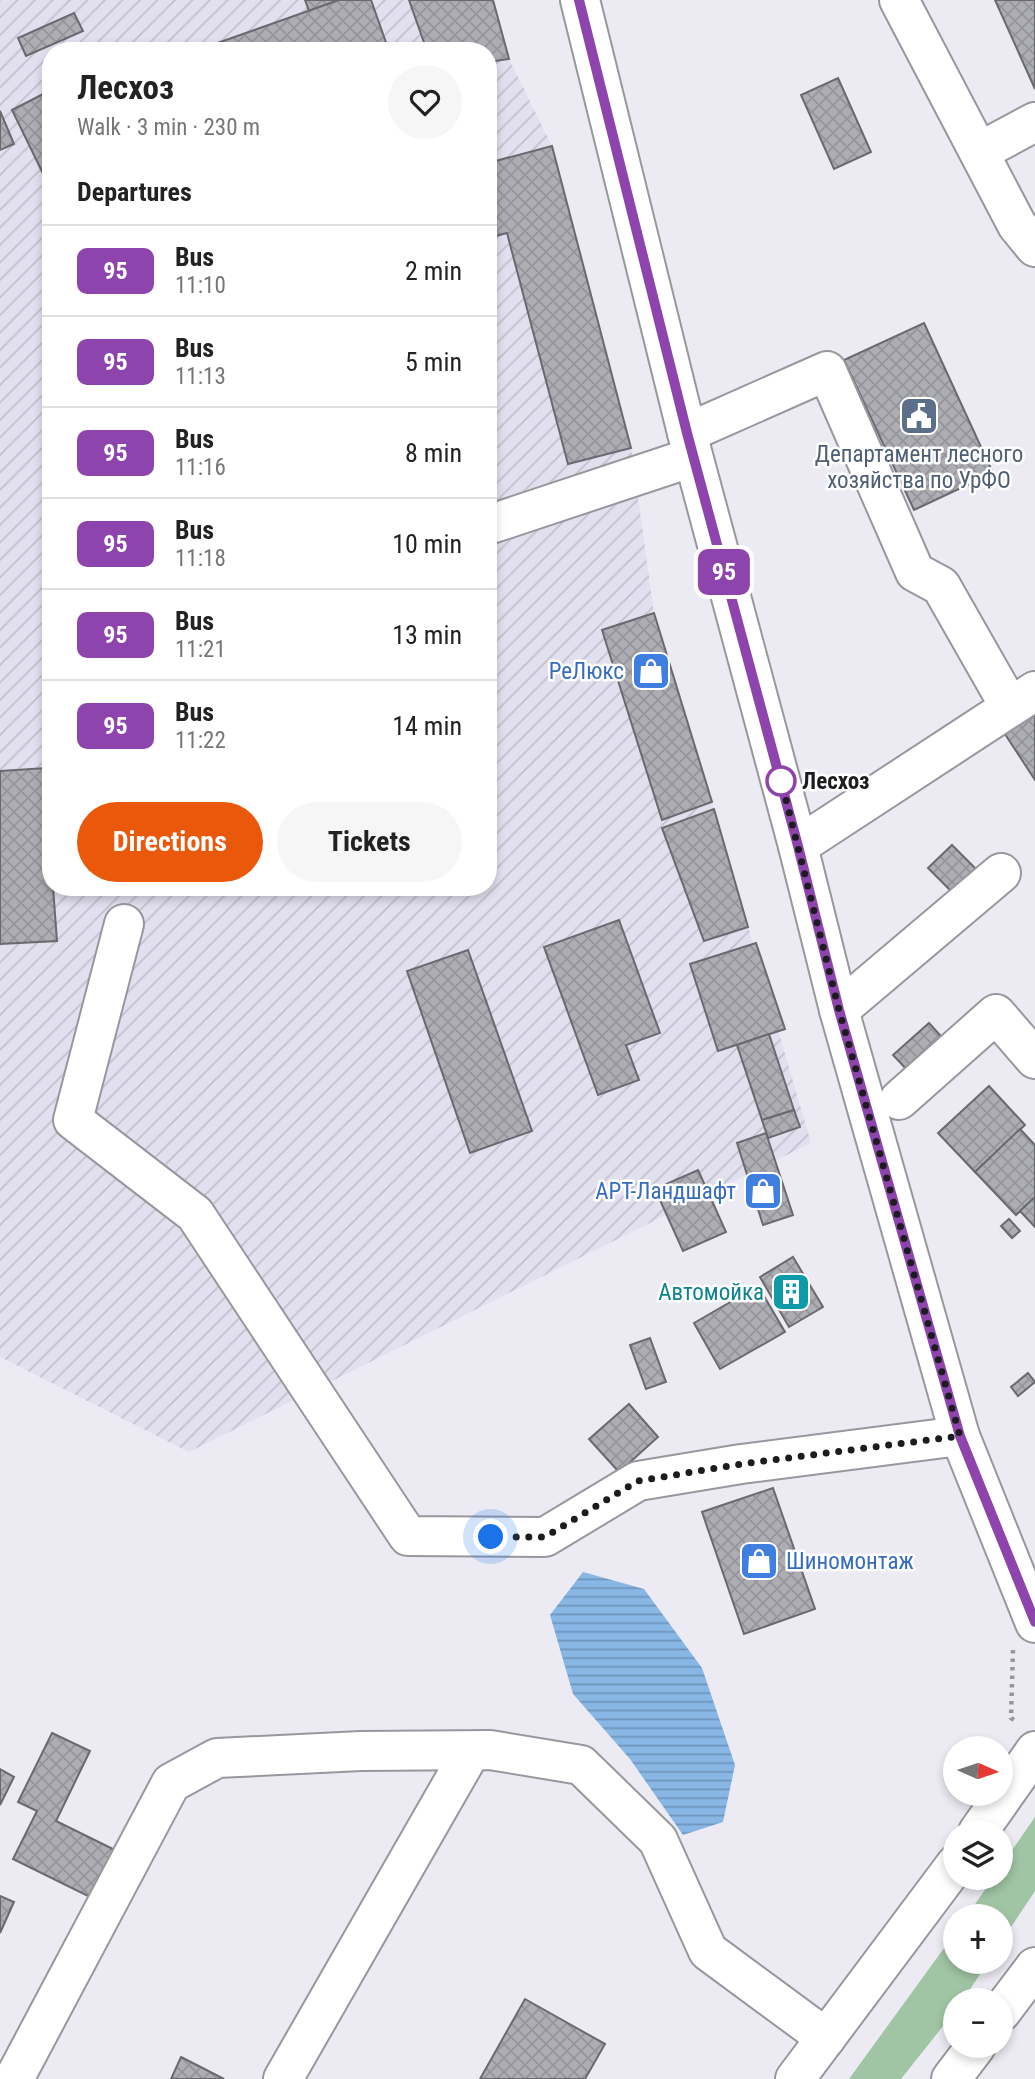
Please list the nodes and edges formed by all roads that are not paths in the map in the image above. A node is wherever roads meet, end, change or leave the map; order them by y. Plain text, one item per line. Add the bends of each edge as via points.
1 (580, 0) edge
2 (908, 3) edge
3 (1035, 122) edge
4 (979, 152) junction
5 (1035, 247) edge
6 (690, 445) junction
7 (497, 521) edge
8 (1023, 699) edge
9 (798, 846) junction
10 (1001, 873) dead end
11 (124, 924) dead end
12 (839, 1010) junction
13 (1035, 1059) edge
14 (899, 1100) dead end
15 (960, 1436) junction
16 (1024, 1636) edge
17 (471, 1751) junction
18 (1035, 1751) edge
19 (986, 1820) edge
20 (943, 1881) edge
21 (1035, 1966) edge
22 (1013, 1996) edge
23 (826, 2038) junction
24 (967, 2058) edge
25 (14, 2079) edge
26 (283, 2079) edge
27 (795, 2079) edge
28 (951, 2079) edge

1 - 6 street
2 - 4 street
3 - 4 street
4 - 5 street via 1017,225
6 - 7 street
6 - 8 street via 827,371 915,572 941,586
6 - 9 street
8 - 9 street
9 - 12 street
10 - 12 street
11 - 15 street via 73,1120 195,1214 408,1536 545,1537 638,1481
12 - 15 street
13 - 14 street via 996,1014
15 - 16 street
17 - 23 street via 581,1765 658,1840 708,1951
17 - 25 street via 217,1758 171,1783
17 - 26 street
18 - 19 street
20 - 23 street
21 - 22 street
23 - 27 street
24 - 28 street

